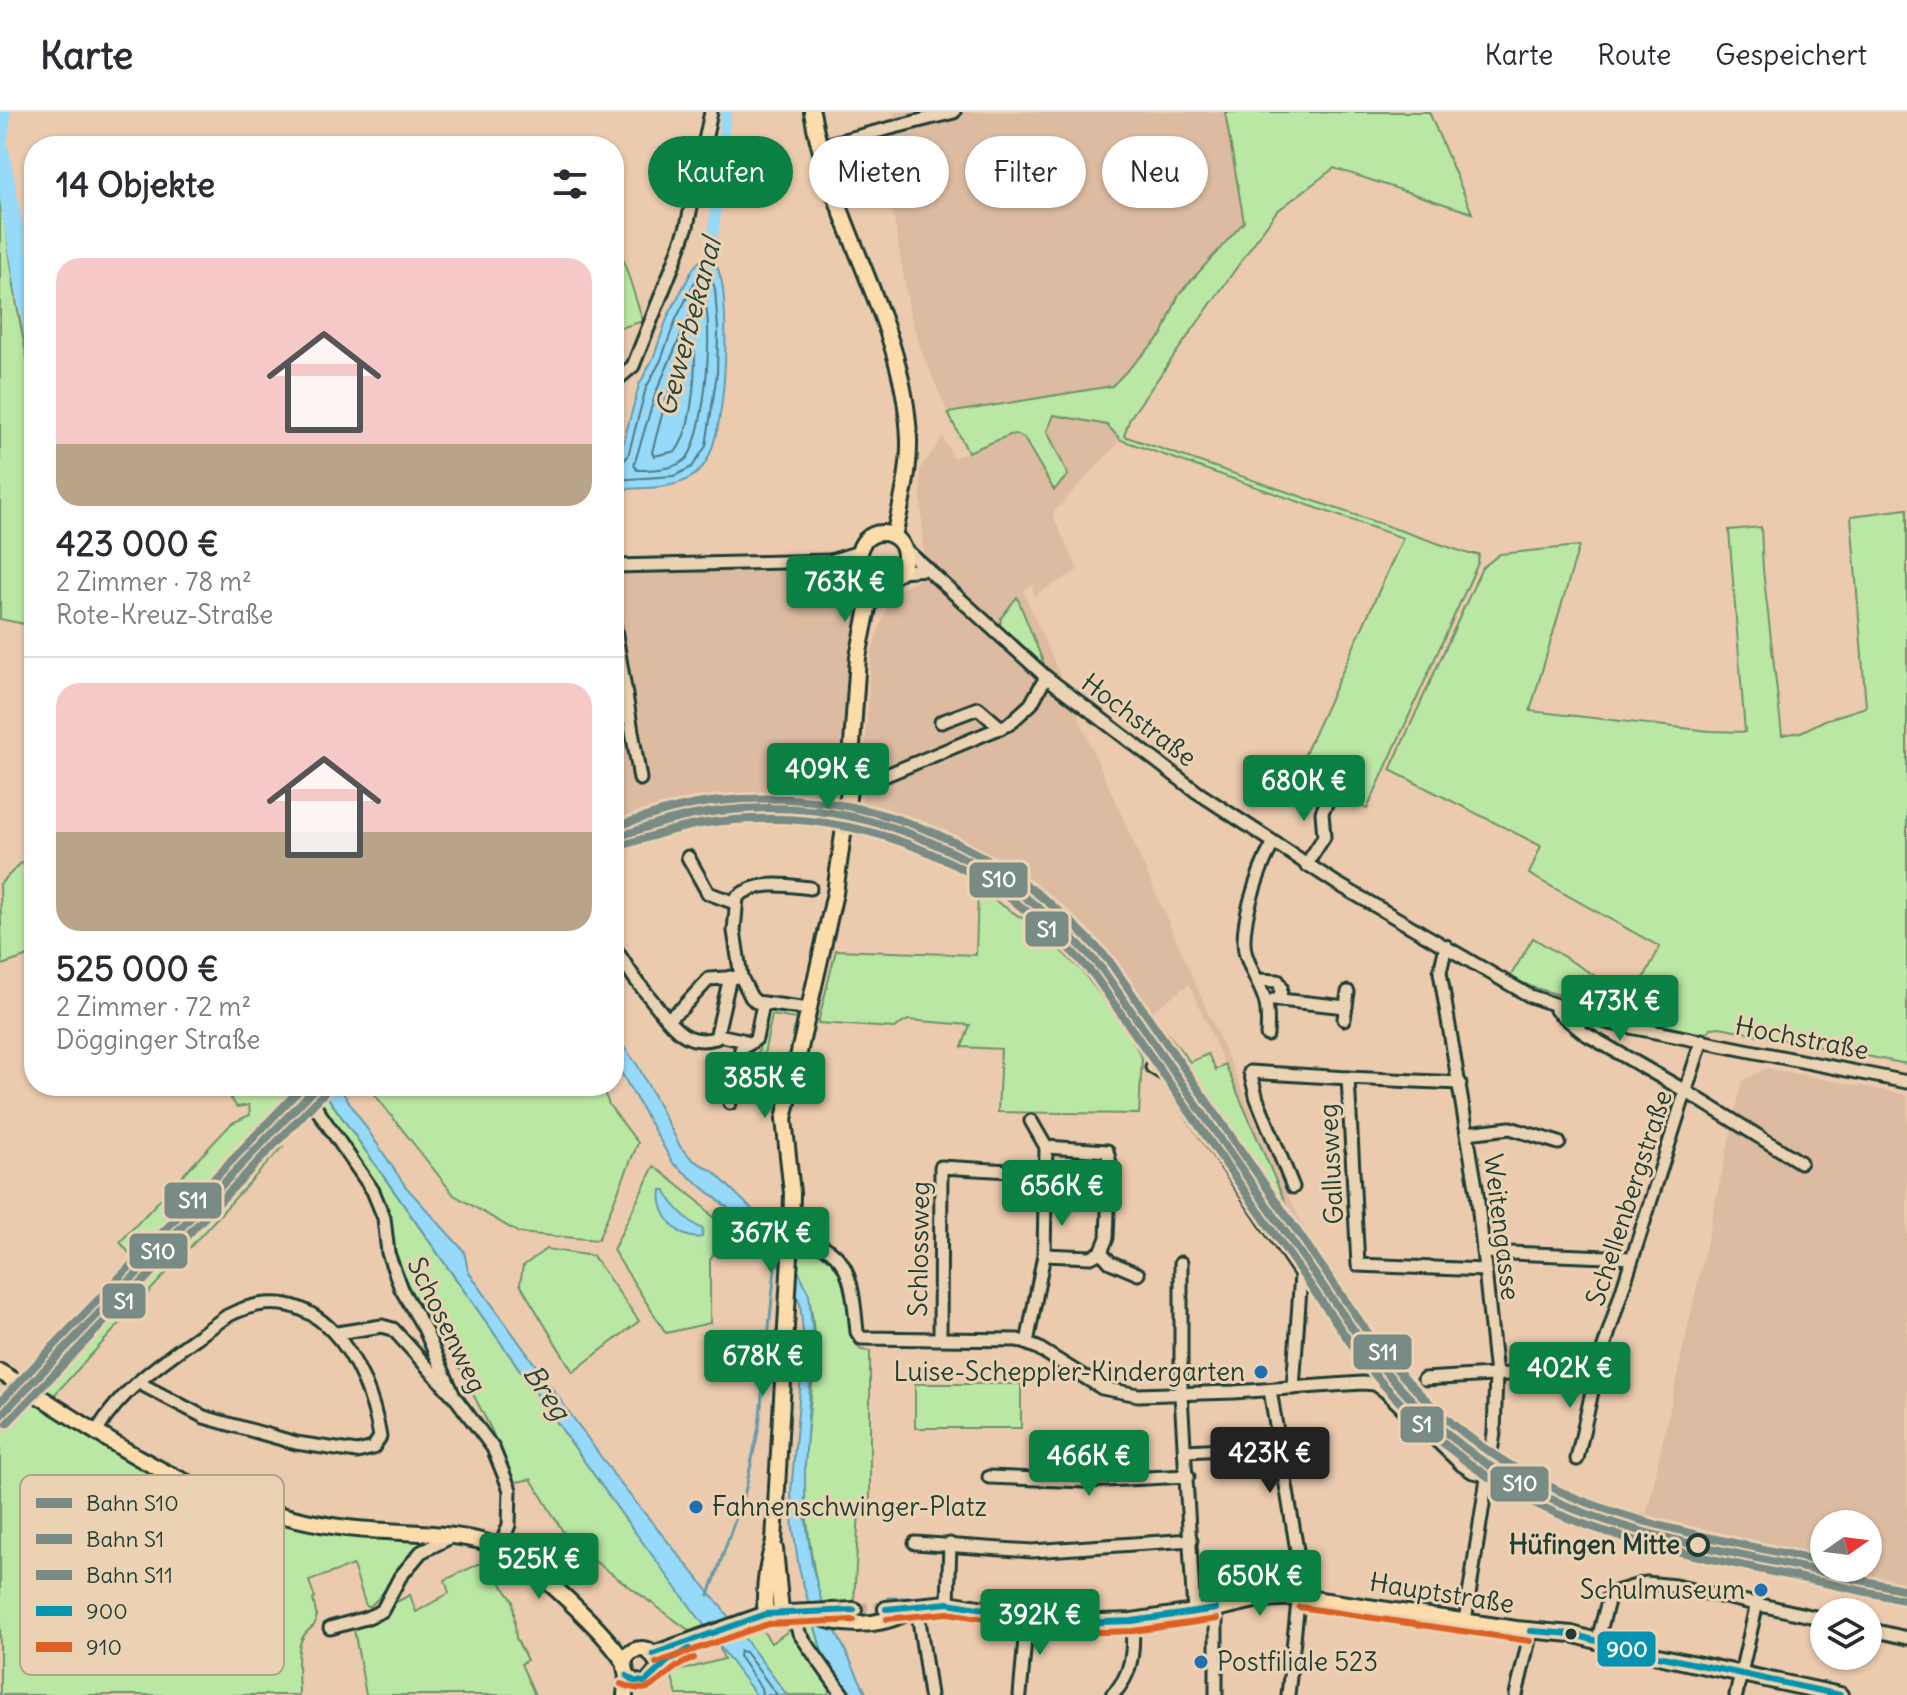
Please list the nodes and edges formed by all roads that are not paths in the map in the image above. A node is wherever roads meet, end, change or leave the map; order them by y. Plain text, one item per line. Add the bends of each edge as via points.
1 (711, 112) edge
2 (812, 112) edge
3 (954, 112) edge
4 (818, 136) edge
5 (859, 136) edge
6 (842, 208) edge
7 (624, 374) edge
8 (892, 539) junction
9 (862, 564) junction
10 (624, 566) edge
11 (928, 569) junction
12 (900, 571) junction
13 (884, 579) junction
14 (868, 608) junction
15 (1046, 677) junction
16 (624, 684) edge
17 (629, 715) junction
18 (624, 716) edge
19 (941, 722) dead end
20 (1001, 728) junction
21 (884, 776) dead end
22 (640, 779) dead end
23 (1330, 796) dead end
24 (1273, 844) junction
25 (688, 857) dead end
26 (1306, 865) junction
27 (810, 888) dead end
28 (735, 903) junction
29 (1446, 946) junction
30 (624, 962) edge
31 (735, 977) junction
32 (1258, 980) junction
33 (1348, 992) dead end
34 (1267, 999) junction
35 (1280, 1000) junction
36 (763, 1004) junction
37 (1549, 1004) junction
38 (809, 1009) junction
39 (667, 1019) junction
40 (718, 1035) junction
41 (1267, 1035) dead end
42 (1702, 1040) junction
43 (749, 1044) junction
44 (1152, 1067) dead end
45 (1348, 1078) junction
46 (1907, 1082) edge
47 (1460, 1083) junction
48 (1687, 1092) junction
49 (308, 1096) edge
50 (730, 1103) dead end
51 (1031, 1121) dead end
52 (1467, 1133) junction
53 (1559, 1143) dead end
54 (1046, 1147) junction
55 (1800, 1162) dead end
56 (1044, 1173) junction
57 (1293, 1187) dead end
58 (791, 1238) junction
59 (1101, 1252) junction
60 (1483, 1252) junction
61 (1044, 1255) junction
62 (1632, 1258) junction
63 (1181, 1263) dead end
64 (1485, 1270) junction
65 (1138, 1274) dead end
66 (337, 1333) junction
67 (940, 1338) junction
68 (1027, 1343) junction
69 (1597, 1369) junction
70 (0, 1372) edge
71 (1496, 1375) junction
72 (1424, 1379) dead end
73 (139, 1383) junction
74 (1293, 1388) junction
75 (1270, 1390) junction
76 (1181, 1395) junction
77 (454, 1396) junction
78 (97, 1431) junction
79 (1280, 1446) junction
80 (1186, 1451) junction
81 (1577, 1459) dead end
82 (173, 1475) edge
83 (1488, 1475) junction
84 (1188, 1476) junction
85 (989, 1477) dead end
86 (284, 1515) edge
87 (451, 1537) junction
88 (1191, 1540) junction
89 (915, 1543) dead end
90 (950, 1544) junction
91 (500, 1547) junction
92 (1300, 1597) junction
93 (948, 1603) junction
94 (1757, 1603) junction
95 (917, 1606) junction
96 (886, 1609) tunnel mouth
97 (1216, 1609) junction
98 (790, 1612) junction
99 (1194, 1612) junction
100 (1810, 1616) edge
101 (1027, 1617) junction
102 (1132, 1621) junction
103 (1465, 1621) junction
104 (330, 1628) dead end
105 (598, 1628) junction
106 (1531, 1631) junction
107 (1882, 1632) edge
108 (711, 1634) junction
109 (1907, 1638) edge
110 (1598, 1639) junction
111 (636, 1649) junction
112 (653, 1654) junction
113 (626, 1669) junction
114 (658, 1669) junction
115 (1740, 1674) junction
116 (639, 1689) edge
117 (625, 1695) edge
118 (843, 1695) edge
119 (930, 1695) edge
120 (1020, 1695) edge
121 (1112, 1695) edge
122 (1216, 1695) edge
123 (1288, 1695) edge
124 (1516, 1695) edge
125 (1736, 1695) edge
126 (1840, 1695) edge

1 - 7 street via 683,239 633,366
2 - 4 main road
3 - 5 street
6 - 8 main road via 901,378 909,443
8 - 9 main road via 866,538
8 - 11 street, Hochstraße
8 - 12 main road via 905,560
9 - 10 street
9 - 13 main road
9 - 14 main road
11 - 12 street
11 - 15 street, Hochstraße
12 - 13 main road
13 - 14 main road
14 - 38 main road via 858,657 837,879
15 - 20 street via 1022,715
15 - 24 street, Hochstraße
16 - 17 street
17 - 18 street
17 - 22 street
19 - 20 street via 978,708
20 - 21 street
23 - 26 street via 1322,812 1324,837
24 - 26 street, Hochstraße
24 - 32 street via 1243,936
25 - 28 street via 708,893
26 - 29 street, Hochstraße
27 - 28 street via 764,885 743,892
28 - 31 street
29 - 37 street, Hochstraße
29 - 47 street, Weitengasse via 1440,972
30 - 39 street
31 - 36 street
31 - 39 street via 709,979
31 - 40 street
32 - 34 street
32 - 35 street via 1278,981
33 - 35 street via 1345,1013
34 - 35 street
34 - 41 street
36 - 38 street
36 - 43 street via 756,1039
37 - 42 street, Hochstraße via 1610,1023
37 - 48 street, Hochstraße via 1584,1033
38 - 58 main road via 784,1119
39 - 40 street via 690,1039
40 - 43 street
42 - 46 street, Hochstraße
42 - 48 street, Schellenbergstraße
43 - 50 street via 741,1049
44 - 74 street via 1167,1076 1301,1274
45 - 47 street, Gallusweg
45 - 57 street, Gallusweg via 1250,1072
45 - 64 street, Gallusweg via 1358,1265
47 - 52 street, Weitengasse
48 - 55 street, Hochstraße
48 - 62 street, Schellenbergstraße
49 - 77 street, Schosenweg via 373,1191 401,1289
51 - 54 street
52 - 53 street, Weitengasse via 1510,1128
52 - 60 street, Weitengasse
54 - 56 street
54 - 59 street via 1107,1151 1107,1238
56 - 61 street
56 - 67 street, Schlossweg via 941,1167
58 - 67 street via 836,1253 852,1287 861,1338
58 - 98 main road via 774,1541 767,1575
59 - 61 street via 1091,1257
59 - 65 street
60 - 62 street
60 - 64 street, Weitengasse
61 - 68 street
62 - 69 street, Schellenbergstraße
63 - 76 street
64 - 71 street, Weitengasse
66 - 73 street via 298,1308 276,1304 238,1311
66 - 73 street via 371,1395 380,1437 373,1448 357,1452 296,1443 204,1417
66 - 77 street via 393,1329
67 - 68 street
68 - 76 street via 1102,1388
69 - 71 street
69 - 81 street, Schellenbergstraße
70 - 78 main road
71 - 72 street
71 - 83 street, Weitengasse
73 - 78 street
74 - 75 street
74 - 83 street via 1375,1384 1462,1465
75 - 76 street
75 - 79 street
76 - 80 street
77 - 91 street, Schosenweg via 493,1448 510,1490 509,1525
78 - 82 main road
79 - 80 street
79 - 92 street via 1301,1574
80 - 84 street
83 - 103 street, Weitengasse
84 - 85 street via 1084,1481
84 - 88 street
86 - 87 main road via 353,1529
87 - 91 main road
87 - 104 street via 421,1552 382,1611
88 - 90 street via 1032,1551
88 - 99 street
89 - 90 street
90 - 93 street
91 - 105 main road
92 - 97 main road, Hauptstraße
92 - 103 main road, Hauptstraße
92 - 123 street
93 - 95 main road, Hauptstraße
93 - 101 main road, Hauptstraße
94 - 100 street
94 - 110 street via 1656,1583 1633,1585 1609,1597
94 - 115 street
95 - 96 main road, Hauptstraße
95 - 98 main road, Hauptstraße via 887,1621 859,1624 844,1614 819,1618
95 - 119 street
97 - 99 main road, Hauptstraße
97 - 122 street
98 - 108 main road via 749,1619
98 - 118 street
99 - 102 main road, Hauptstraße
101 - 102 main road, Hauptstraße via 1070,1623
101 - 120 street
102 - 121 street via 1129,1674
103 - 106 main road, Hauptstraße
105 - 111 main road
105 - 113 main road
106 - 110 main road, Hauptstraße
106 - 124 street
107 - 109 street
108 - 112 main road
108 - 114 main road
110 - 115 main road, Hauptstraße
111 - 112 main road
111 - 113 main road
112 - 114 main road
113 - 116 main road
113 - 117 main road
114 - 116 main road
115 - 125 street
115 - 126 main road, Hauptstraße

